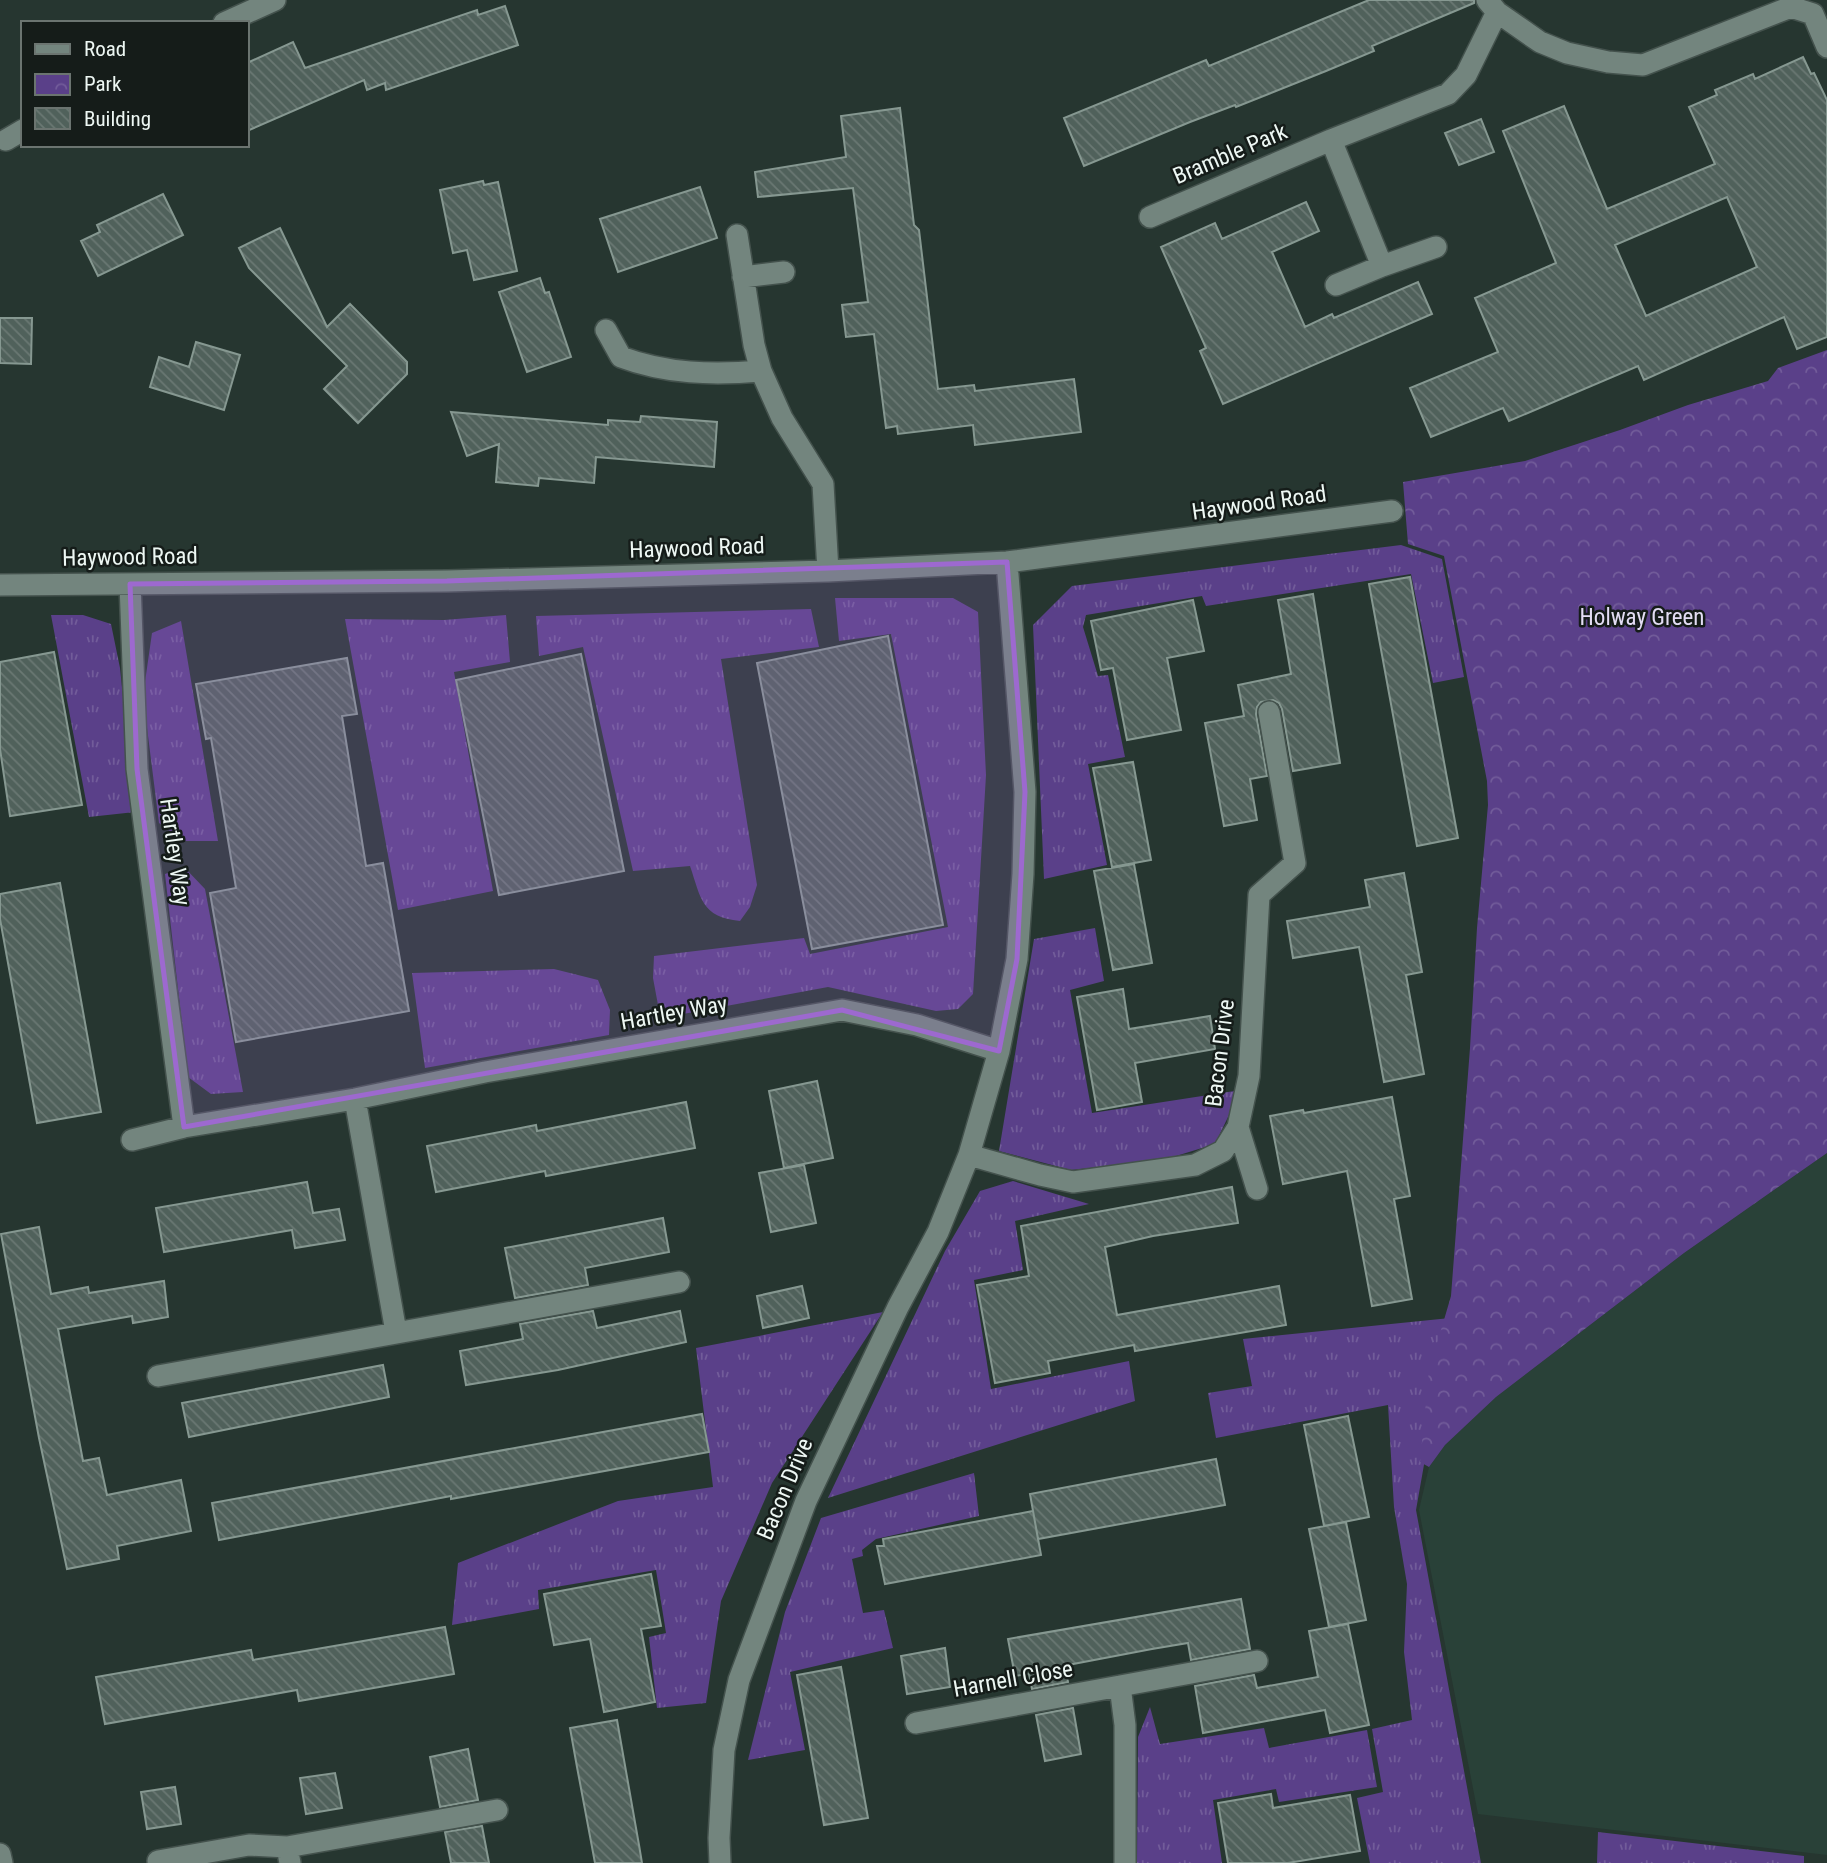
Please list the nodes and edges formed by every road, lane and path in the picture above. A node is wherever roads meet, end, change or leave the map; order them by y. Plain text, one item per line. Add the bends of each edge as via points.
1 (275, 0) edge
2 (1789, 3) edge
3 (1492, 6) edge
4 (1820, 11) edge
5 (227, 14) edge
6 (1827, 47) edge
7 (1331, 140) junction
8 (1150, 217) dead end
9 (737, 235) dead end
10 (1436, 247) dead end
11 (1382, 266) junction
12 (784, 272) dead end
13 (743, 277) junction
14 (1336, 285) dead end
15 (606, 330) dead end
16 (761, 371) junction
17 (1392, 511) dead end
18 (1007, 562) junction
19 (828, 570) junction
20 (130, 584) junction
21 (0, 585) edge
22 (1269, 712) dead end
23 (999, 1051) junction
24 (355, 1099) junction
25 (184, 1127) junction
26 (1238, 1127) junction
27 (132, 1140) dead end
28 (969, 1155) junction
29 (1257, 1189) dead end
30 (680, 1282) dead end
31 (396, 1332) junction
32 (158, 1376) dead end
33 (1258, 1661) dead end
34 (1120, 1686) junction
35 (916, 1723) dead end
36 (497, 1810) dead end
37 (0, 1854) edge
38 (289, 1855) edge
39 (158, 1861) dead end
40 (2, 1863) edge
41 (720, 1863) edge
42 (1125, 1863) edge

1 - 5 street
2 - 3 street, Bramble Park via 1643,65 1567,53 1540,42
2 - 4 street, Bramble Park
3 - 7 street, Bramble Park via 1466,75 1448,94
4 - 6 street, Bramble Park
7 - 8 street, Bramble Park
7 - 11 street
9 - 13 street
10 - 11 street
11 - 14 street
12 - 13 street
13 - 16 street
15 - 16 street via 621,357 648,368 722,374
16 - 19 street via 782,418 823,484
17 - 18 street, Haywood Road
18 - 19 street, Haywood Road
18 - 23 street, Bacon Drive via 1025,805 1017,959
19 - 20 street, Haywood Road
20 - 21 street, Haywood Road
20 - 25 street, Hartley Way via 137,769
22 - 26 street, Bacon Drive via 1295,863 1259,895 1249,1076
23 - 24 street, Hartley Way via 917,1025 842,1010
23 - 28 street, Bacon Drive
24 - 25 street, Hartley Way
24 - 31 street
25 - 27 street, Hartley Way
26 - 28 street, Bacon Drive via 1223,1151 1195,1165 1073,1182
26 - 29 street
28 - 41 street, Bacon Drive via 938,1232 811,1491 739,1681 724,1750
30 - 31 street
31 - 32 street
33 - 34 street, Harnell Close
34 - 35 street, Harnell Close
34 - 42 street via 1125,1725
36 - 38 street
37 - 40 street
38 - 39 street via 249,1845

